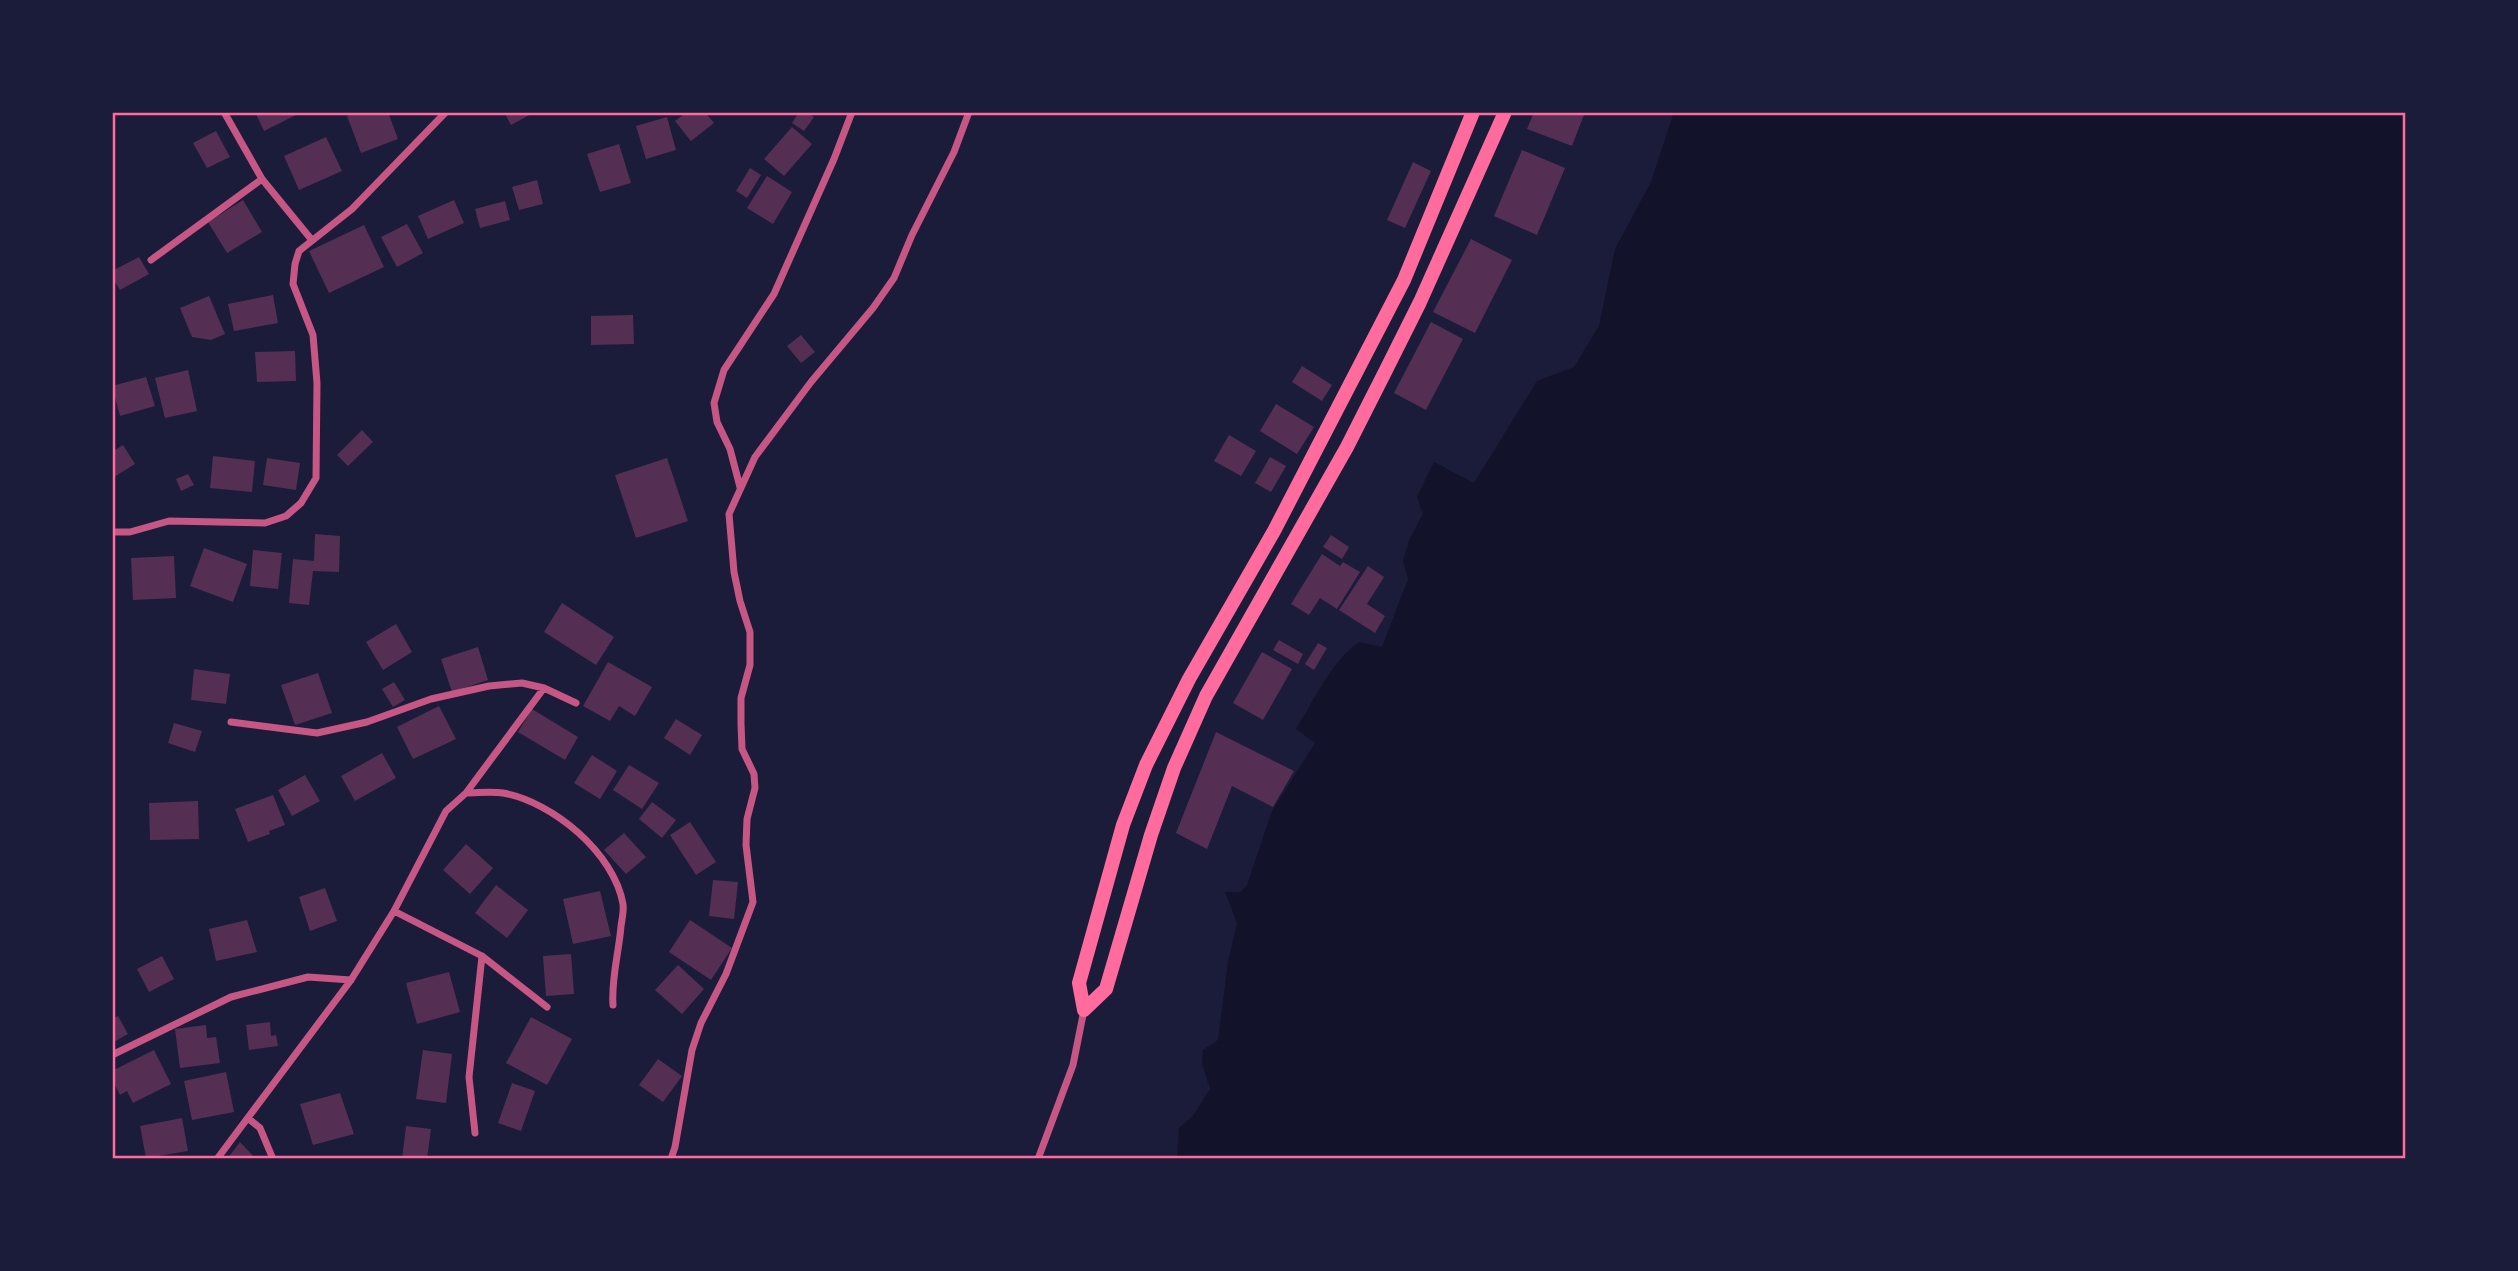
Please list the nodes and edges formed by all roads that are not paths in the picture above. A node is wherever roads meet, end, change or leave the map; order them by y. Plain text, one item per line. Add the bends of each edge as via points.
1 (224, 112) edge
2 (446, 112) edge
3 (852, 112) edge
4 (969, 112) edge
5 (1473, 112) edge
6 (1506, 112) edge
7 (262, 179) junction
8 (312, 239) junction
9 (151, 260) dead end
10 (740, 488) junction
11 (112, 532) edge
12 (544, 688) junction
13 (576, 703) dead end
14 (232, 722) dead end
15 (466, 793) junction
16 (394, 911) junction
17 (482, 956) junction
18 (351, 980) junction
19 (613, 1005) dead end
20 (547, 1007) dead end
21 (1084, 1010) junction
22 (112, 1055) edge
23 (250, 1119) junction
24 (475, 1133) dead end
25 (217, 1159) edge
26 (273, 1159) edge
27 (671, 1159) edge
28 (1038, 1159) edge

1 - 7 street
2 - 8 street via 352,209
3 - 10 street via 774,294 724,370 714,403
4 - 10 street via 894,278 754,457
5 - 21 main road via 1404,280 1146,765 1123,825 1079,983
6 - 21 main road via 1420,302 1347,447 1206,696 1151,835 1106,989
7 - 8 street
7 - 9 street
8 - 11 street via 299,251 293,284 313,335 317,383 316,478 301,503 286,516 265,523 169,521
10 - 27 street via 729,514 734,572 750,632 750,665 741,698 742,749 755,788 746,845 753,902 692,1050
12 - 13 street
12 - 14 street via 522,682 489,686 317,733
12 - 15 street
15 - 16 street via 446,811
15 - 19 street via 502,793 536,803 564,820 593,847 612,876 623,905
16 - 17 street
16 - 18 street
17 - 20 street
17 - 24 street via 469,1077
18 - 22 street via 309,977 231,997
18 - 23 street
21 - 28 street via 1073,1065
23 - 25 street
23 - 26 street via 260,1128

